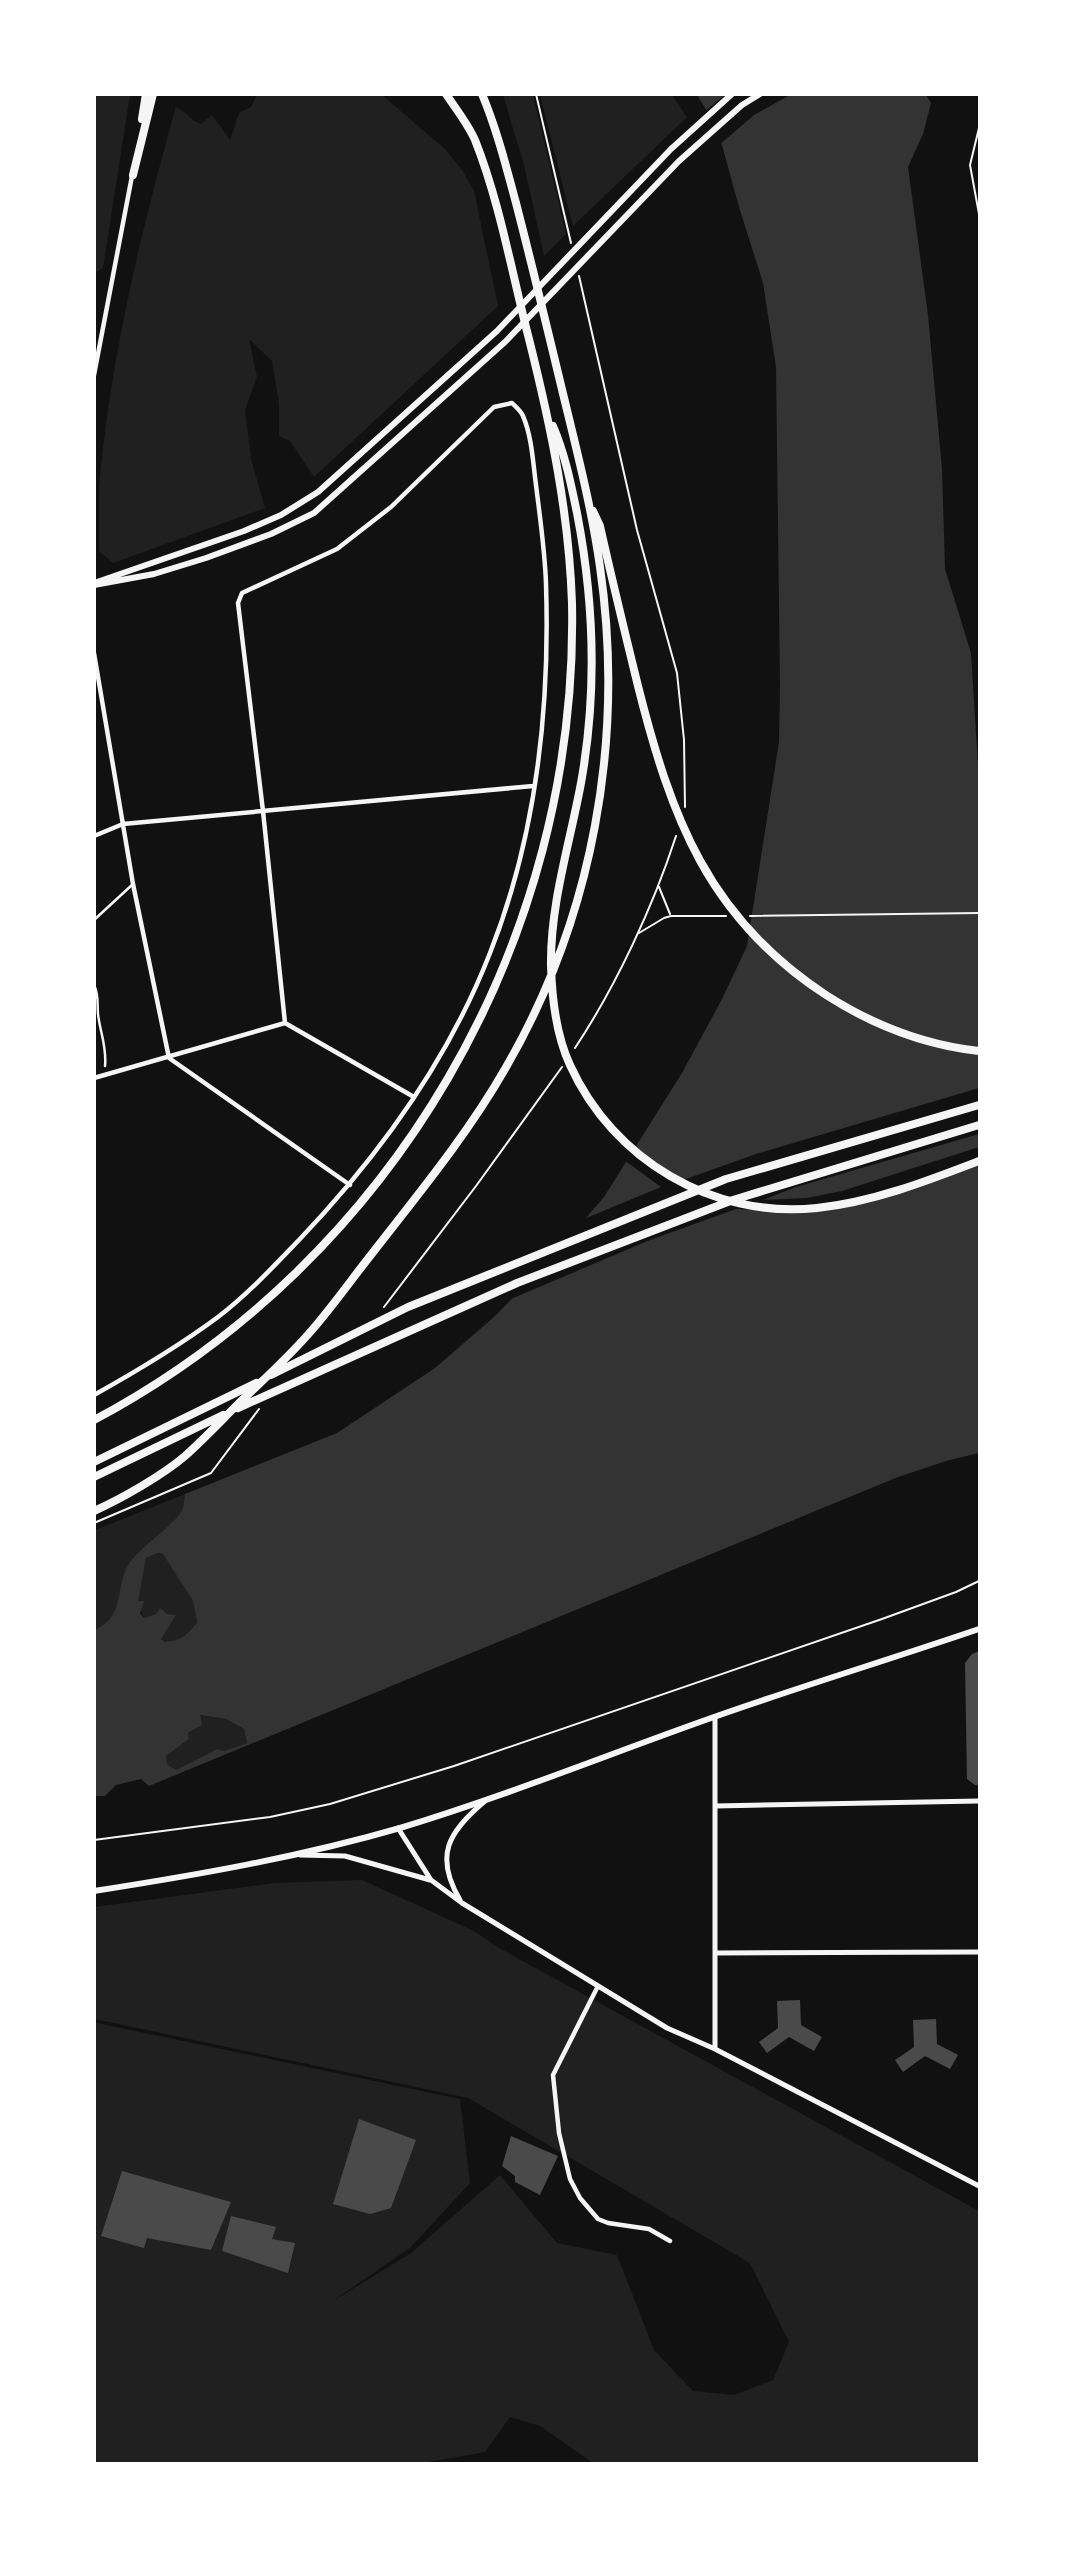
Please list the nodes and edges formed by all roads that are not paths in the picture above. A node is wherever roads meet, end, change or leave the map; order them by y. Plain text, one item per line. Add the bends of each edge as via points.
1 (146, 94) edge
2 (153, 94) edge
3 (446, 94) edge
4 (482, 94) edge
5 (732, 94) edge
6 (760, 94) edge
7 (133, 175) junction
8 (94, 375) edge
9 (548, 414) junction
10 (589, 500) junction
11 (94, 584) edge
12 (94, 653) edge
13 (533, 786) junction
14 (263, 811) junction
15 (123, 824) junction
16 (94, 836) edge
17 (133, 884) junction
18 (94, 920) edge
19 (94, 985) edge
20 (285, 1023) junction
21 (979, 1051) edge
22 (169, 1058) junction
23 (105, 1066) dead end
24 (94, 1078) edge
25 (415, 1097) junction
26 (979, 1105) edge
27 (979, 1125) edge
28 (979, 1161) edge
29 (350, 1185) junction
30 (94, 1395) edge
31 (94, 1420) edge
32 (94, 1462) edge
33 (94, 1477) edge
34 (94, 1511) edge
35 (979, 1629) edge
36 (715, 1717) junction
37 (486, 1800) junction
38 (979, 1801) edge
39 (715, 1806) junction
40 (398, 1828) junction
41 (290, 1855) junction
42 (431, 1880) junction
43 (94, 1891) edge
44 (462, 1903) junction
45 (979, 1952) edge
46 (715, 1953) junction
47 (598, 1985) junction
48 (715, 2049) junction
49 (979, 2186) edge
50 (670, 2241) dead end

1 - 7 highway
2 - 7 highway
3 - 9 highway via 474,137
4 - 10 highway via 532,264
5 - 11 main road via 671,149 498,331 302,503 244,531
6 - 11 main road via 679,161 505,342 314,513 271,534 154,575
7 - 8 street
9 - 28 highway via 562,446 574,498 591,621 582,780 551,942 556,1018 563,1047 589,1099 621,1139 650,1164 686,1185 764,1208 854,1202
9 - 31 highway via 570,562 568,716 543,854 501,975 461,1058 410,1139 321,1248 273,1294 188,1362
10 - 21 highway via 600,526 655,752 677,816 732,909 786,965 841,1004 891,1029
10 - 34 highway via 607,634 603,783 574,914 532,1020 475,1116 312,1330 181,1460
12 - 15 street
13 - 14 street
13 - 14 street via 545,710 546,565 528,437 522,413 512,403 494,407 391,507 337,549 242,593 237,603
13 - 25 street via 513,886 490,953 455,1031
14 - 15 street
14 - 20 street
15 - 16 street
15 - 17 street
17 - 18 lane
17 - 22 street
19 - 23 lane
20 - 22 street
20 - 25 street
22 - 24 street
22 - 29 street
25 - 29 street
26 - 32 highway via 726,1180 584,1235 408,1307
27 - 33 highway via 733,1200 517,1283 269,1392
29 - 30 street via 270,1270 220,1315 146,1367
35 - 36 main road
36 - 37 main road
36 - 39 street
37 - 40 main road
37 - 44 street via 464,1819 446,1854 447,1872
38 - 39 street
39 - 46 street
40 - 41 main road
40 - 42 street
41 - 42 street via 345,1856
41 - 43 main road
42 - 44 street
44 - 47 street
45 - 46 street
46 - 48 street
47 - 48 street via 667,2028
47 - 50 street via 553,2075 570,2179 598,2219 649,2229
48 - 49 street

